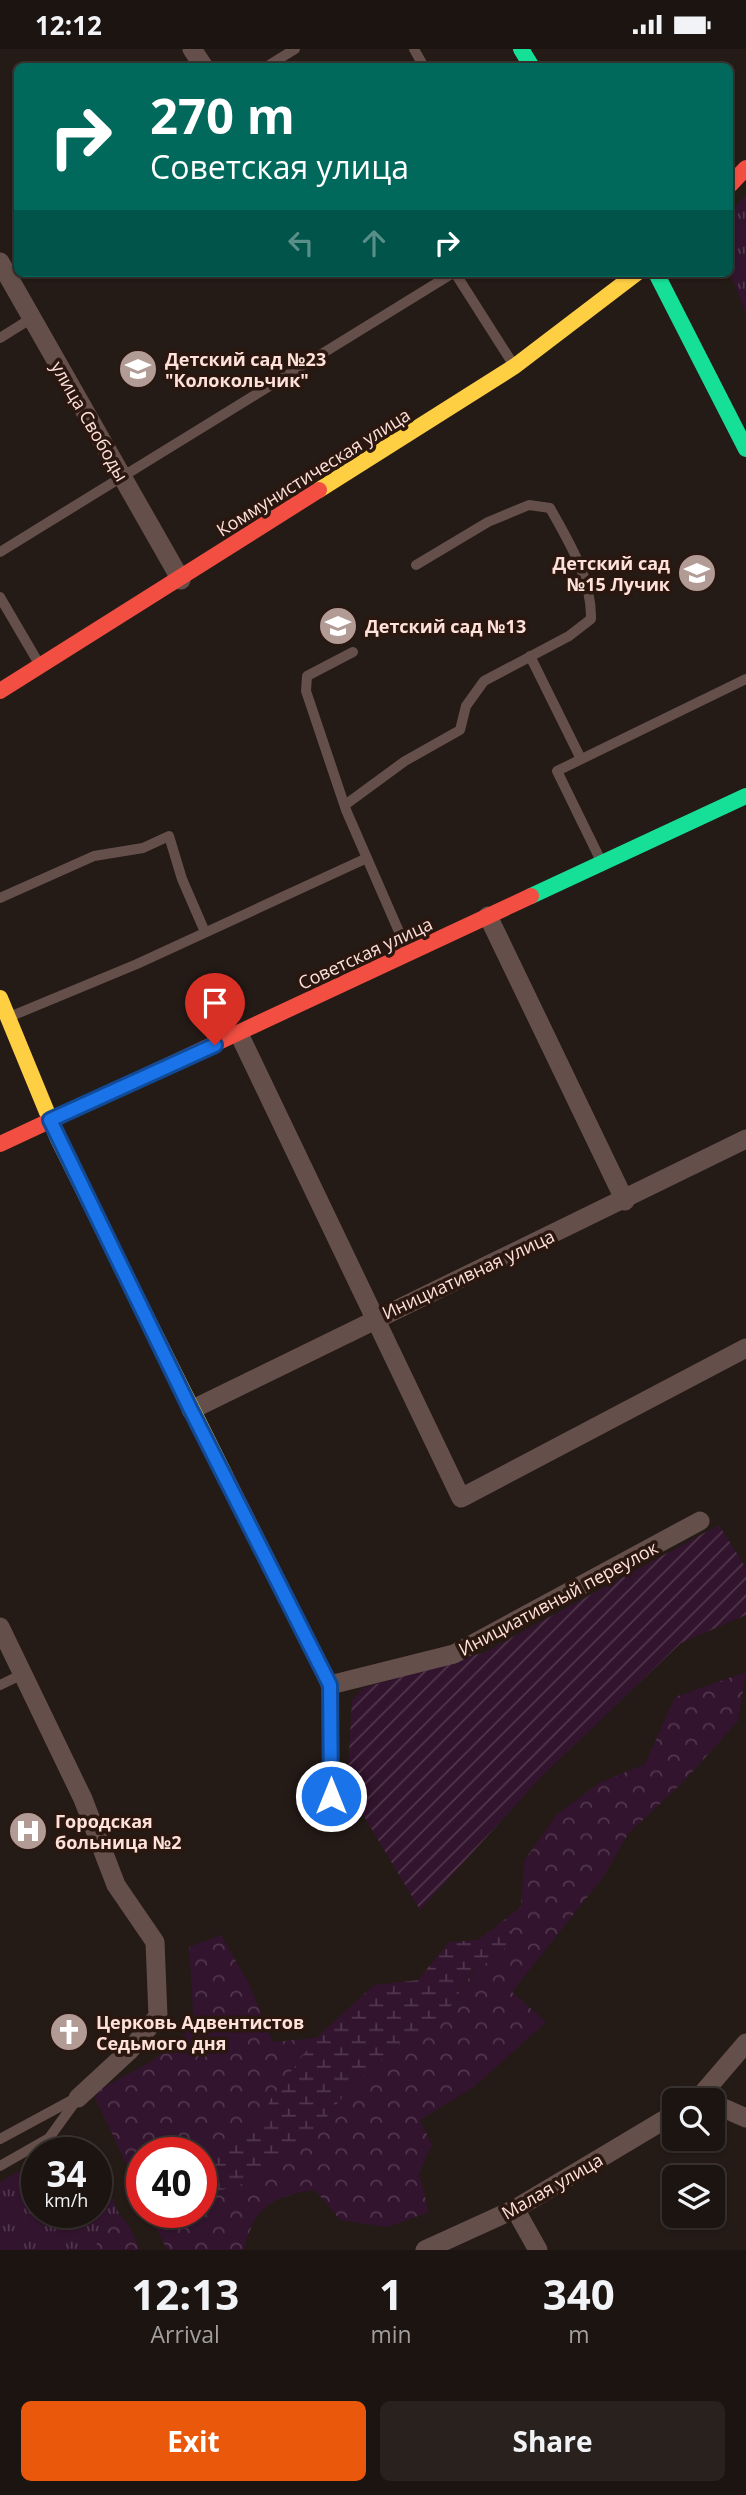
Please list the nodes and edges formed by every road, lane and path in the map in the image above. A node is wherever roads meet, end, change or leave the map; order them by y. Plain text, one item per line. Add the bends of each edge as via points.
1 (295, 49) edge
2 (272, 63) edge
3 (746, 168) edge
4 (733, 182) edge
5 (3, 274) edge
6 (447, 277) edge
7 (457, 277) edge
8 (631, 277) edge
9 (658, 277) edge
10 (32, 319) junction
11 (0, 338) edge
12 (515, 366) junction
13 (746, 449) edge
14 (122, 477) junction
15 (0, 552) edge
16 (416, 565) dead end
17 (181, 580) junction
18 (0, 597) edge
19 (352, 652) dead end
20 (530, 656) junction
21 (40, 666) junction
22 (746, 679) edge
23 (0, 691) edge
24 (581, 759) junction
25 (746, 796) edge
26 (345, 805) junction
27 (367, 858) junction
28 (602, 863) junction
29 (0, 898) edge
30 (488, 916) junction
31 (205, 932) junction
32 (409, 954) junction
33 (0, 998) edge
34 (9, 1017) junction
35 (239, 1034) junction
36 (50, 1120) junction
37 (745, 1141) edge
38 (0, 1144) edge
39 (625, 1201) junction
40 (373, 1319) junction
41 (746, 1348) edge
42 (191, 1410) junction
43 (699, 1521) dead end
44 (0, 1626) edge
45 (23, 1674) junction
46 (0, 1685) edge
47 (330, 1685) junction
48 (331, 1796) dead end
49 (746, 2043) edge
50 (713, 2088) edge
51 (78, 2098) junction
52 (725, 2109) edge
53 (746, 2118) edge
54 (662, 2121) edge
55 (0, 2139) edge
56 (0, 2166) edge
57 (515, 2209) junction
58 (425, 2250) edge
59 (538, 2250) edge

1 - 2 lane
3 - 4 street
5 - 10 street, улица Свободы
6 - 14 lane
7 - 12 lane
8 - 12 street, Коммунистическая улица
9 - 13 street
10 - 11 lane
10 - 14 street, улица Свободы
12 - 17 street, Коммунистическая улица
14 - 15 lane
14 - 17 street, улица Свободы
16 - 20 lane via 488,522 529,505 550,508 577,557 592,603 591,619
17 - 21 street, Коммунистическая улица
18 - 21 lane
19 - 26 lane via 307,677 306,691
20 - 24 lane
20 - 26 lane via 484,681 466,706 460,730 405,761
21 - 23 street, Коммунистическая улица
22 - 24 lane
24 - 28 lane via 557,771
25 - 28 street, Советская улица
26 - 27 lane
27 - 31 lane
27 - 32 lane
28 - 30 street, Советская улица
29 - 31 lane via 94,856 143,848 169,836
30 - 32 street, Советская улица
30 - 39 street
31 - 34 lane
32 - 35 street, Советская улица
33 - 34 street
34 - 36 street
35 - 36 street, Советская улица
35 - 40 street
36 - 38 street, Советская улица
36 - 42 street
37 - 39 street, Инициативная улица
39 - 40 street, Инициативная улица
40 - 41 street via 461,1499
40 - 42 street, Инициативная улица
42 - 47 street
43 - 47 street, Инициативный переулок via 454,1654
44 - 45 street
45 - 46 lane
45 - 51 street via 83,1799 116,1885 155,1942 158,2016 130,2050
47 - 48 street
49 - 50 street
51 - 55 lane
51 - 56 lane via 48,2138
52 - 53 street
54 - 57 street, Малая улица
57 - 58 street, Малая улица
57 - 59 street

